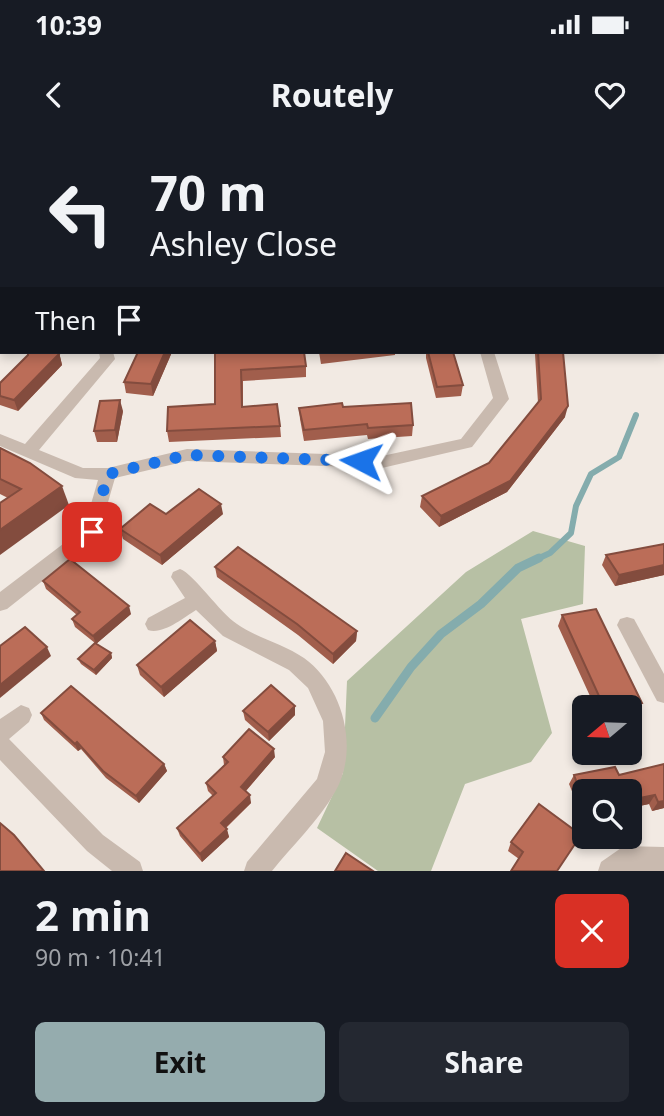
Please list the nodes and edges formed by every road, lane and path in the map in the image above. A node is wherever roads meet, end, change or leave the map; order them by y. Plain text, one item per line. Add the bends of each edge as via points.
1 (107, 354) edge
2 (488, 354) edge
3 (0, 440) edge
4 (29, 450) junction
5 (108, 474) junction
6 (180, 577) dead end
7 (198, 600) junction
8 (0, 603) edge
9 (155, 624) dead end
10 (627, 625) dead end
11 (664, 694) edge
12 (21, 715) dead end
13 (0, 733) edge
14 (0, 745) edge
15 (664, 859) edge
16 (131, 871) edge
17 (256, 871) edge
18 (610, 871) edge

1 - 4 street via 108,359
2 - 5 street via 500,399 466,443 382,462 187,455
3 - 4 street
4 - 5 street via 81,474
5 - 8 street via 92,532
6 - 7 street
7 - 9 street
7 - 17 street via 230,630 296,664 315,682 334,721 336,752 327,785
10 - 11 street
12 - 13 street
14 - 16 street via 95,844
15 - 18 street via 624,858

